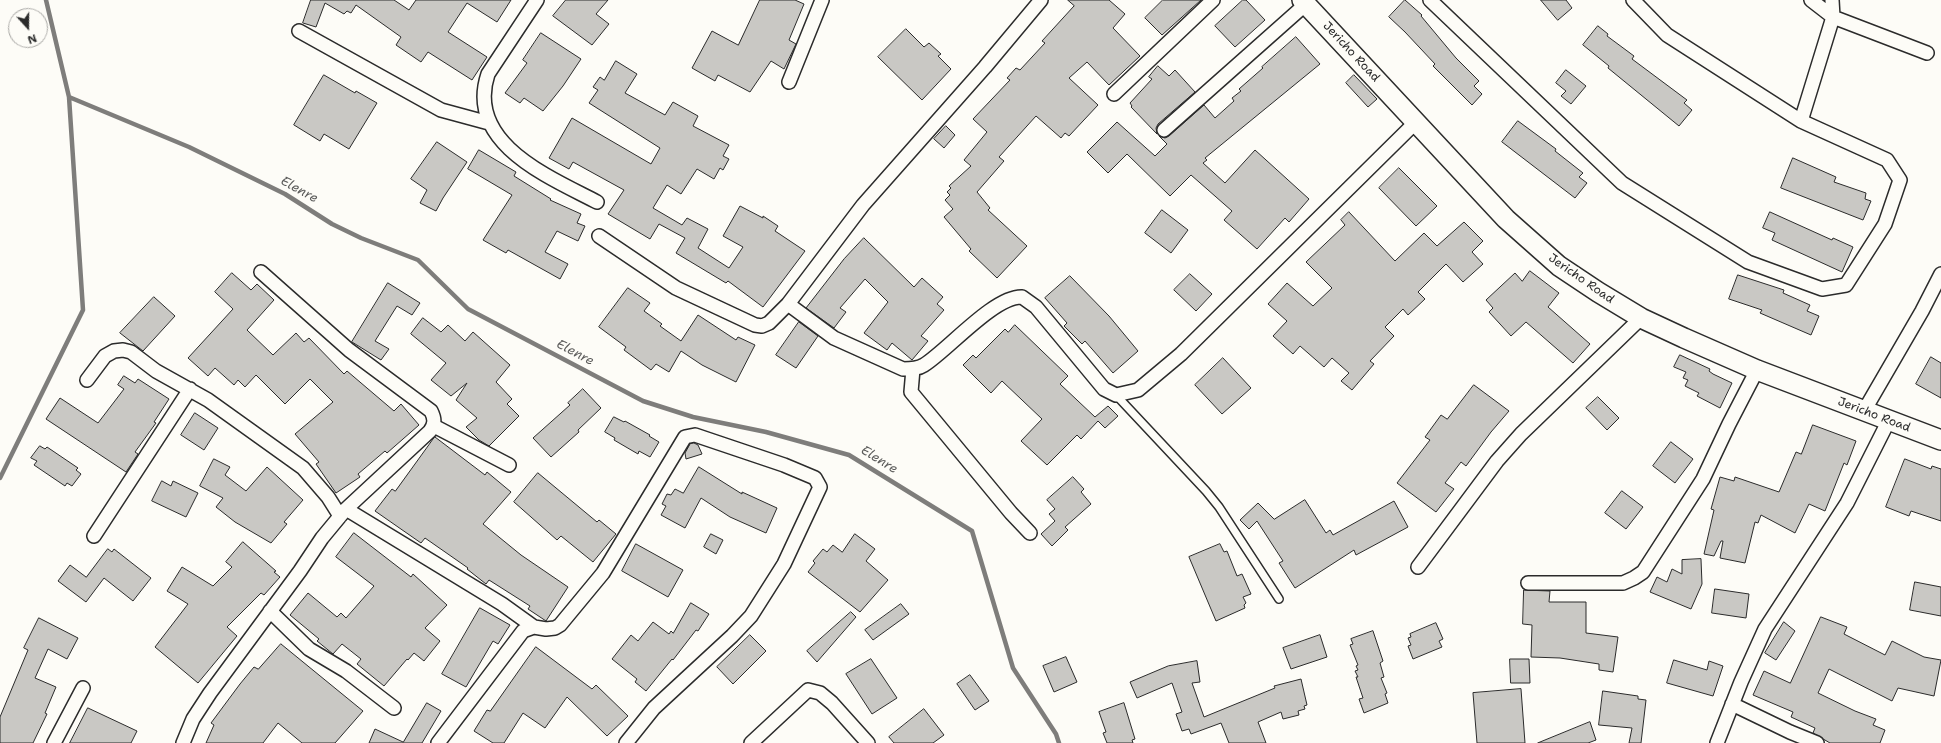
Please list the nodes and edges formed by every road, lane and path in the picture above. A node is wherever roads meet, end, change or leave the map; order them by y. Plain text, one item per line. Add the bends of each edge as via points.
1 (537, 0) edge
2 (822, 0) edge
3 (1042, 0) edge
4 (1213, 0) edge
5 (1430, 0) edge
6 (1633, 0) edge
7 (1811, 0) edge
8 (1832, 0) edge
9 (1304, 2) edge
10 (1833, 17) junction
11 (300, 31) dead end
12 (1927, 53) dead end
13 (789, 82) dead end
14 (1114, 94) dead end
15 (1801, 121) junction
16 (1416, 122) junction
17 (489, 123) junction
18 (1164, 130) dead end
19 (597, 202) dead end
20 (599, 236) dead end
21 (261, 272) dead end
22 (1941, 274) edge
23 (788, 304) junction
24 (1641, 318) junction
25 (913, 369) junction
26 (1757, 370) junction
27 (87, 380) dead end
28 (190, 389) junction
29 (1116, 395) junction
30 (1864, 411) junction
31 (1889, 420) junction
32 (434, 426) junction
33 (1941, 440) edge
34 (510, 465) dead end
35 (343, 513) junction
36 (1030, 533) dead end
37 (94, 536) dead end
38 (1418, 567) dead end
39 (1528, 583) dead end
40 (1279, 599) dead end
41 (270, 611) junction
42 (534, 627) junction
43 (82, 688) dead end
44 (1732, 704) junction
45 (394, 708) dead end
46 (54, 743) edge
47 (183, 743) edge
48 (438, 743) edge
49 (626, 743) edge
50 (751, 743) edge
51 (868, 743) edge
52 (1717, 743) edge
53 (1817, 743) edge

1 - 17 street via 488,74 484,98
2 - 13 street
3 - 23 street via 863,204
4 - 14 street
5 - 15 street via 1622,184 1748,262 1822,290 1846,285 1885,224 1900,180 1887,160
6 - 15 street via 1667,35
7 - 10 street
8 - 10 street
9 - 16 street, Jericho Road
9 - 18 street
10 - 12 street
10 - 15 street
11 - 17 street via 441,110
16 - 24 street, Jericho Road via 1506,219 1559,266
16 - 29 street via 1181,354 1138,390
17 - 19 street via 505,146 538,171
20 - 23 street via 676,288 755,325 769,323
21 - 32 street via 349,350 431,411
22 - 30 street
23 - 25 street via 834,338 903,369
24 - 26 street, Jericho Road
24 - 38 street via 1521,434 1497,461
25 - 29 street via 924,366 1006,300 1022,296 1036,308 1104,389
25 - 36 street via 911,392
26 - 30 street, Jericho Road
26 - 39 street via 1703,479 1643,572 1623,583
27 - 28 street via 106,356 114,351 124,350
28 - 35 street via 303,468
28 - 37 street
29 - 40 lane via 1211,496
30 - 31 street, Jericho Road
31 - 33 street, Jericho Road
31 - 44 street via 1847,503 1765,629
32 - 34 street
32 - 35 street
35 - 41 street
35 - 42 street via 502,604
41 - 45 street via 309,649 346,671
41 - 47 street via 193,719
42 - 48 street via 523,631
42 - 49 street via 546,629 560,626 603,573 685,437 694,434 815,478 820,487 784,564 750,616 654,708
43 - 46 street
44 - 52 street
44 - 53 street
50 - 51 street via 808,690 820,693

